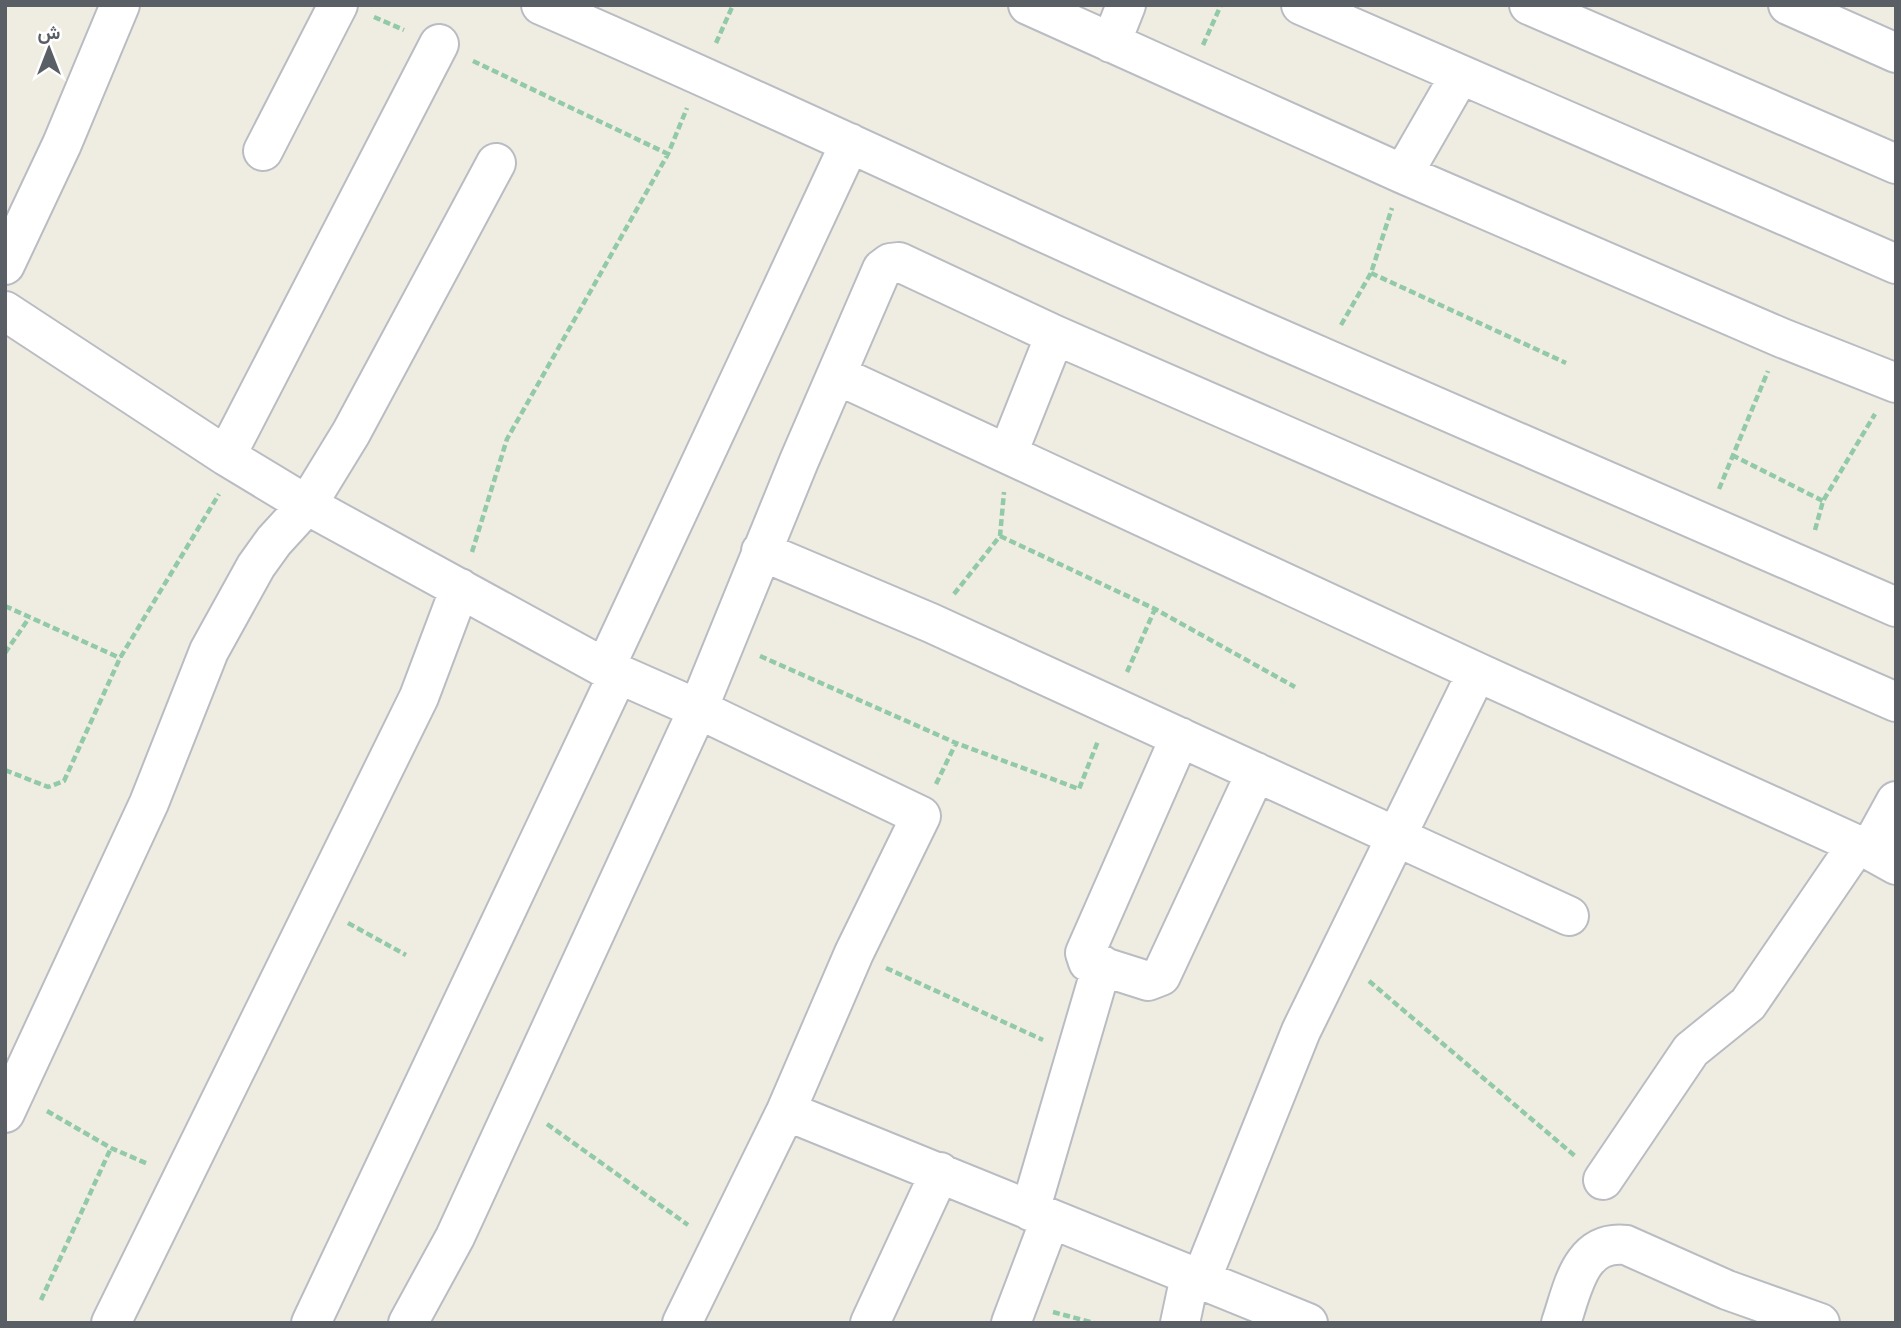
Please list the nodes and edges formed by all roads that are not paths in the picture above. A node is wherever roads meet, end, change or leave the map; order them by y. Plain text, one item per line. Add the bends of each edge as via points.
1 (120, 5) edge
2 (541, 5) edge
3 (1028, 5) edge
4 (1126, 5) edge
5 (1301, 5) edge
6 (1788, 5) edge
7 (1545, 9) edge
8 (354, 10) edge
9 (1111, 43) junction
10 (439, 44) road end
11 (1896, 53) edge
12 (1460, 75) junction
13 (850, 143) junction
14 (262, 151) dead end
15 (496, 163) dead end
16 (1896, 164) edge
17 (1403, 174) junction
18 (1896, 264) edge
19 (5, 265) edge
20 (5, 311) edge
21 (1055, 335) junction
22 (837, 375) junction
23 (1895, 382) edge
24 (1007, 453) junction
25 (232, 460) junction
26 (307, 505) junction
27 (761, 551) junction
28 (460, 588) junction
29 (1896, 607) edge
30 (611, 671) junction
31 (1477, 672) junction
32 (1896, 702) edge
33 (698, 709) junction
34 (1180, 737) junction
35 (1255, 772) junction
36 (1896, 801) edge
37 (1396, 838) junction
38 (1874, 854) edge
39 (1569, 916) dead end
40 (1101, 965) junction
41 (10, 1103) edge
42 (786, 1111) junction
43 (940, 1172) junction
44 (1603, 1180) road end
45 (1040, 1215) junction
46 (1195, 1278) junction
47 (111, 1323) edge
48 (311, 1323) edge
49 (408, 1323) edge
50 (682, 1323) edge
51 (870, 1323) edge
52 (1011, 1323) edge
53 (1180, 1323) edge
54 (1308, 1323) edge
55 (1561, 1323) edge
56 (1820, 1323) edge

1 - 19 street
2 - 13 street
3 - 9 street
4 - 9 street
5 - 12 street
6 - 11 street
7 - 16 street
8 - 14 street
9 - 17 street
10 - 25 street
12 - 17 street
12 - 18 street
13 - 29 street via 1322,358
13 - 30 street
15 - 26 street via 351,433
17 - 23 street
20 - 25 street
21 - 22 street via 895,261 882,269
21 - 24 street
21 - 32 street
22 - 24 street
22 - 27 street
24 - 31 street
25 - 26 street
26 - 28 street
26 - 41 street via 256,566 209,651 149,803
27 - 33 street
27 - 34 street
28 - 30 street
28 - 47 street via 419,697
30 - 33 street
30 - 48 street
31 - 37 street
31 - 38 street
33 - 42 street via 921,817 853,953
33 - 49 street via 455,1237
34 - 35 street
34 - 40 street via 1085,953 1088,962
35 - 37 street
35 - 40 street via 1161,976 1149,981
36 - 38 street
37 - 39 street
37 - 46 street via 1301,1031
38 - 44 street via 1748,1004 1691,1050
40 - 45 street
42 - 43 street
42 - 50 street
43 - 45 street
43 - 51 street
45 - 46 street
45 - 52 street
46 - 53 street
46 - 54 street
55 - 56 street via 1586,1259 1596,1248 1615,1244

